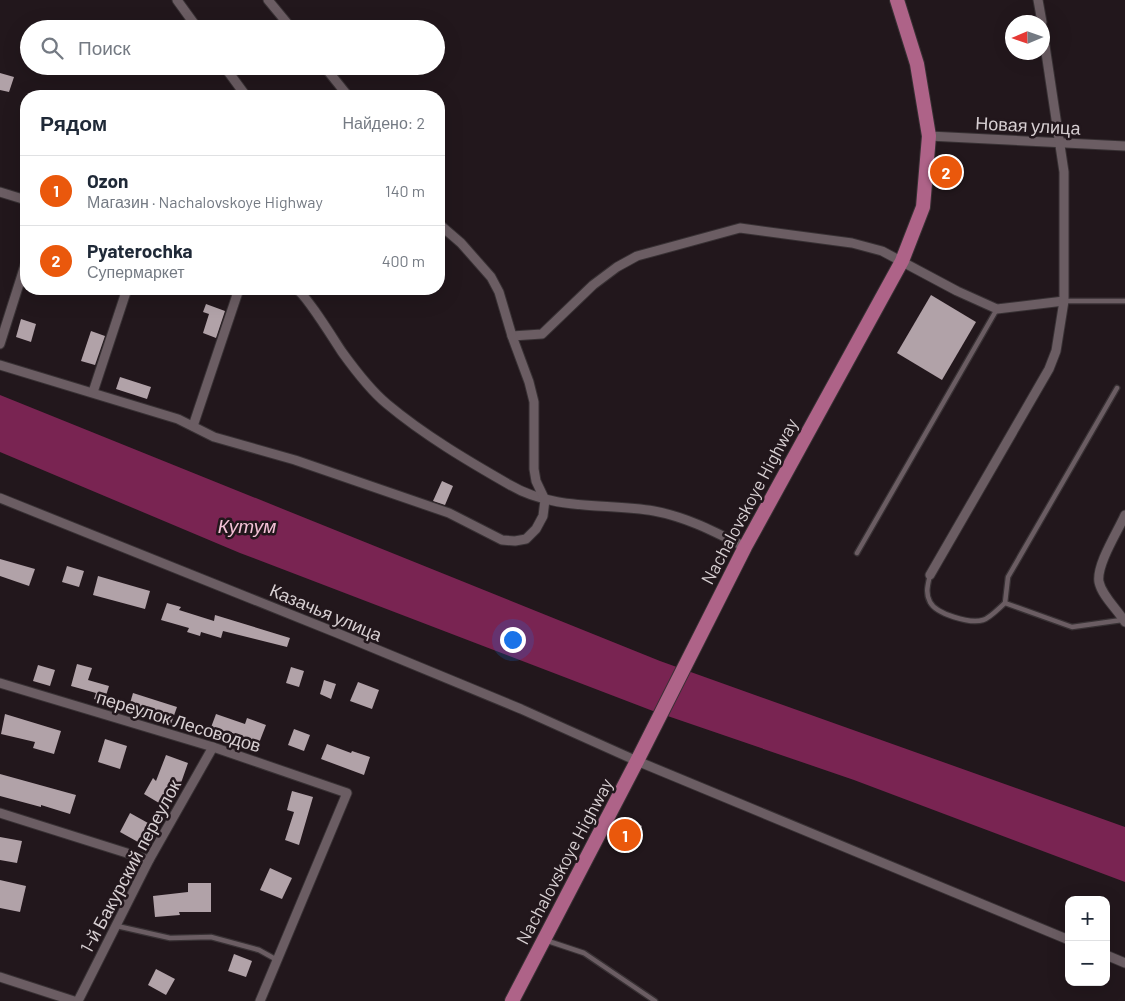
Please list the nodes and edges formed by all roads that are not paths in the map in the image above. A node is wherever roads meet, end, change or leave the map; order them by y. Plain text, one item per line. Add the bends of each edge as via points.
1 (177, 0) edge
2 (268, 0) edge
3 (897, 0) edge
4 (1038, 0) edge
5 (1040, 15) edge
6 (191, 20) edge
7 (285, 20) edge
8 (1048, 60) edge
9 (231, 75) edge
10 (331, 75) edge
11 (242, 90) edge
12 (343, 90) edge
13 (929, 136) junction
14 (1061, 143) junction
15 (1125, 146) edge
16 (0, 192) edge
17 (20, 198) edge
18 (445, 229) edge
19 (902, 261) junction
20 (20, 281) edge
21 (125, 295) edge
22 (237, 295) edge
23 (302, 295) edge
24 (1064, 301) junction
25 (1125, 301) edge
26 (997, 309) junction
27 (512, 336) junction
28 (0, 344) edge
29 (0, 365) edge
30 (1117, 388) dead end
31 (93, 392) junction
32 (193, 426) junction
33 (0, 498) edge
34 (545, 500) junction
35 (1125, 516) edge
36 (744, 547) junction
37 (857, 553) dead end
38 (930, 575) joint
39 (1005, 603) junction
40 (1124, 621) edge
41 (0, 682) edge
42 (213, 747) junction
43 (637, 761) junction
44 (0, 813) edge
45 (149, 860) junction
46 (117, 926) junction
47 (1065, 938) edge
48 (544, 940) junction
49 (1110, 957) edge
50 (278, 960) junction
51 (1125, 963) edge
52 (0, 978) edge
53 (76, 1001) edge
54 (260, 1001) edge
55 (512, 1001) edge
56 (655, 1001) edge

1 - 6 street
2 - 7 street
3 - 13 main road, Nachalovskoye Highway via 917,64
4 - 5 street
8 - 14 street
9 - 11 street
10 - 12 street
13 - 14 street, Новая улица
13 - 19 main road, Nachalovskoye Highway via 922,206
14 - 15 street, Новая улица
14 - 24 street
16 - 17 street
18 - 27 street via 491,277 499,292
19 - 26 street
19 - 27 street via 882,251 852,243 740,228 637,256 593,285 542,334
19 - 36 main road, Nachalovskoye Highway
20 - 28 street
21 - 31 street
22 - 32 street
23 - 34 street via 354,368 386,403 432,438 512,487
24 - 25 lane
24 - 26 street
24 - 38 street via 1056,351 1049,369
26 - 37 lane
27 - 34 street via 534,402 534,469
29 - 31 street
30 - 39 lane via 1008,578
31 - 32 street via 178,418
32 - 34 street via 214,438 295,460 449,513 502,540 526,538 536,529 543,516
33 - 43 street, Казачья улица via 337,633
34 - 36 street via 679,516
35 - 40 street via 1100,568 1099,582
36 - 43 main road, Nachalovskoye Highway
38 - 39 lane via 927,590 930,602 943,614 983,620
39 - 40 lane via 1072,627
41 - 42 street, переулок Лесоводов
42 - 45 street, 1-й Бакурский переулок
42 - 50 street, переулок Лесоводов via 346,793
43 - 47 street, Казачья улица
43 - 48 main road, Nachalovskoye Highway
44 - 45 street
45 - 46 street, 1-й Бакурский переулок
46 - 50 lane via 170,938 211,937 259,950
46 - 53 street, 1-й Бакурский переулок
48 - 55 main road, Nachalovskoye Highway
48 - 56 lane via 584,953
49 - 51 street
50 - 54 street
52 - 53 street

